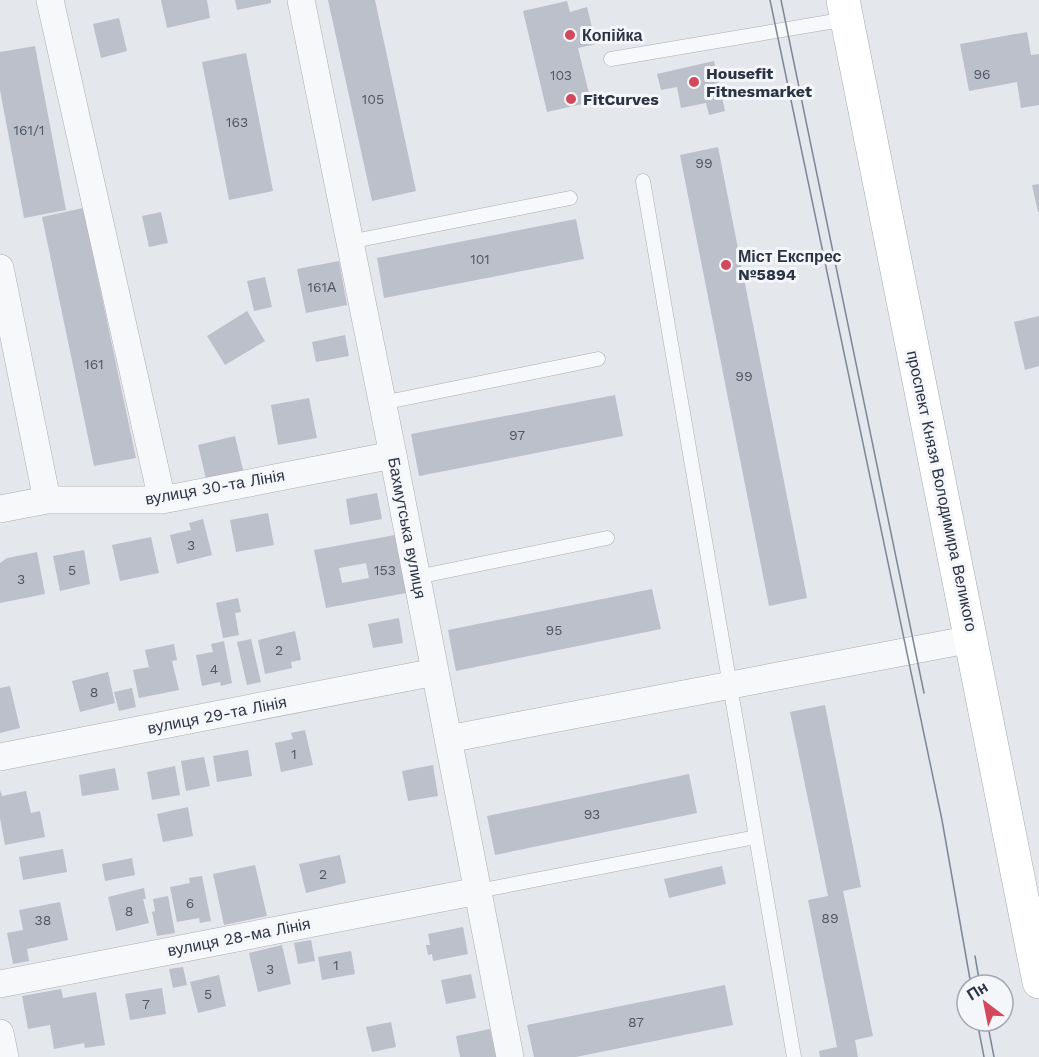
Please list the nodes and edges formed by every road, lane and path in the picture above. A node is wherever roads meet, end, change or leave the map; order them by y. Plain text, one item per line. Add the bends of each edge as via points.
1 (50, 0) edge
2 (301, 0) edge
3 (845, 9) edge
4 (611, 59) dead end
5 (643, 181) dead end
6 (570, 198) dead end
7 (349, 242) junction
8 (0, 268) edge
9 (598, 359) dead end
10 (382, 403) junction
11 (393, 454) junction
12 (47, 500) junction
13 (162, 500) junction
14 (0, 509) edge
15 (607, 538) dead end
16 (417, 577) junction
17 (972, 639) junction
18 (435, 672) junction
19 (730, 684) junction
20 (448, 739) junction
21 (0, 757) edge
22 (756, 837) junction
23 (478, 891) junction
24 (1039, 982) edge
25 (0, 984) edge
26 (0, 1033) edge
27 (5, 1057) edge
28 (510, 1057) edge
29 (794, 1057) edge

1 - 13 street
2 - 7 street, Бахмутська вулиця
3 - 4 lane
3 - 17 main road, проспект Князя Володимира Великого
5 - 19 lane
6 - 7 lane
7 - 10 street, Бахмутська вулиця
8 - 12 street
9 - 10 lane
10 - 11 street, Бахмутська вулиця
11 - 13 street, вулиця 30-та Лінія
11 - 16 street, Бахмутська вулиця
12 - 13 street, вулиця 30-та Лінія
12 - 14 street, вулиця 30-та Лінія
15 - 16 lane
16 - 18 street, Бахмутська вулиця
17 - 19 street
17 - 24 main road, проспект Князя Володимира Великого
18 - 20 street, Бахмутська вулиця
18 - 21 street, вулиця 29-та Лінія
19 - 20 street
19 - 22 lane
20 - 23 street, Бахмутська вулиця
22 - 23 lane
22 - 29 lane
23 - 25 street, вулиця 28-ма Лінія
23 - 28 street, Бахмутська вулиця
26 - 27 street

